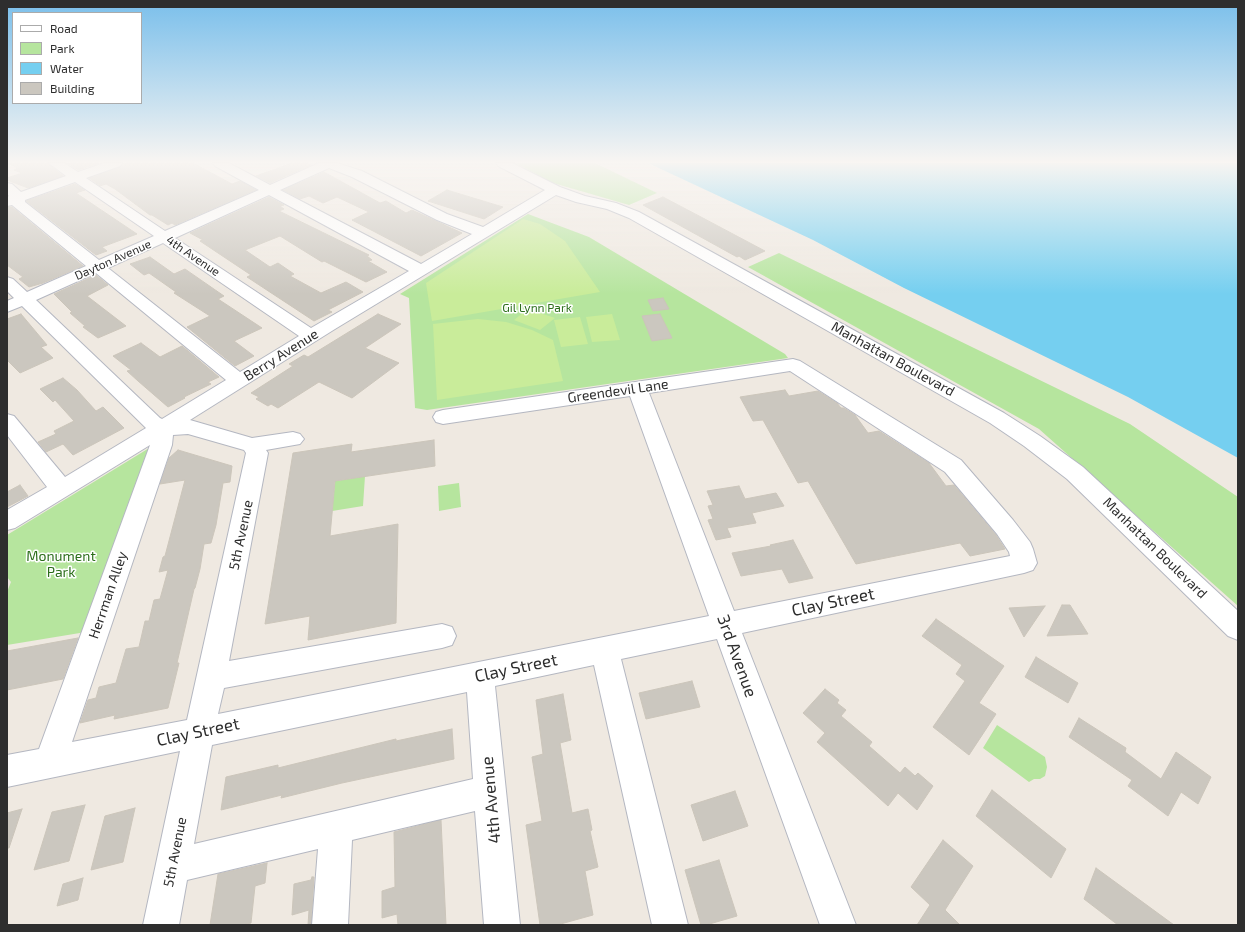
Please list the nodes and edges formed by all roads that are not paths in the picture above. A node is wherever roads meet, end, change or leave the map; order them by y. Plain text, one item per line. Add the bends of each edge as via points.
1 (21, 206) edge
2 (119, 206) edge
3 (233, 206) edge
4 (301, 206) edge
5 (423, 206) edge
6 (528, 206) edge
7 (612, 206) edge
8 (484, 233) junction
9 (165, 237) junction
10 (97, 267) junction
11 (420, 270) junction
12 (7, 282) edge
13 (24, 299) junction
14 (7, 307) edge
15 (311, 336) junction
16 (239, 381) junction
17 (637, 388) junction
18 (443, 417) dead end
19 (7, 421) edge
20 (163, 428) junction
21 (293, 439) dead end
22 (252, 445) junction
23 (61, 488) junction
24 (7, 521) edge
25 (1024, 563) joint
26 (725, 625) junction
27 (1238, 628) edge
28 (442, 636) dead end
29 (605, 650) junction
30 (212, 676) junction
31 (480, 676) junction
32 (199, 732) junction
33 (50, 762) junction
34 (7, 771) edge
35 (490, 792) junction
36 (336, 828) junction
37 (173, 866) junction
38 (161, 925) edge
39 (330, 925) edge
40 (502, 925) edge
41 (670, 925) edge
42 (838, 925) edge

1 - 10 street
2 - 9 street, 4th Avenue
3 - 9 street, Dayton Avenue
4 - 11 street
5 - 8 street via 442,217
6 - 8 street, Berry Avenue
7 - 27 street, Manhattan Boulevard via 634,215 947,389 1032,440 1080,478
8 - 11 street, Berry Avenue
9 - 10 street, Dayton Avenue
9 - 15 street, 4th Avenue
10 - 13 street, Dayton Avenue
10 - 16 street
11 - 15 street, Berry Avenue
12 - 13 street
13 - 14 street, Dayton Avenue
13 - 20 street via 153,423
15 - 16 street, Berry Avenue
16 - 20 street, Berry Avenue
17 - 18 street, Greendevil Lane
17 - 25 street, Greendevil Lane via 793,365 953,466 1005,527 1021,549
17 - 26 street, 3rd Avenue
19 - 23 street
20 - 22 street via 188,427
20 - 23 street, Berry Avenue
20 - 33 street, Herrman Alley via 161,445
21 - 22 street
22 - 30 street, 5th Avenue via 257,458
23 - 24 street, Berry Avenue
25 - 26 street, Clay Street
26 - 29 street, Clay Street
26 - 42 street, 3rd Avenue
28 - 30 street
29 - 31 street, Clay Street
29 - 41 street
30 - 32 street, 5th Avenue
31 - 32 street, Clay Street
31 - 35 street, 4th Avenue
32 - 33 street, Clay Street
32 - 37 street, 5th Avenue
33 - 34 street, Clay Street
35 - 36 street
35 - 40 street, 4th Avenue
36 - 37 street
36 - 39 street
37 - 38 street, 5th Avenue

